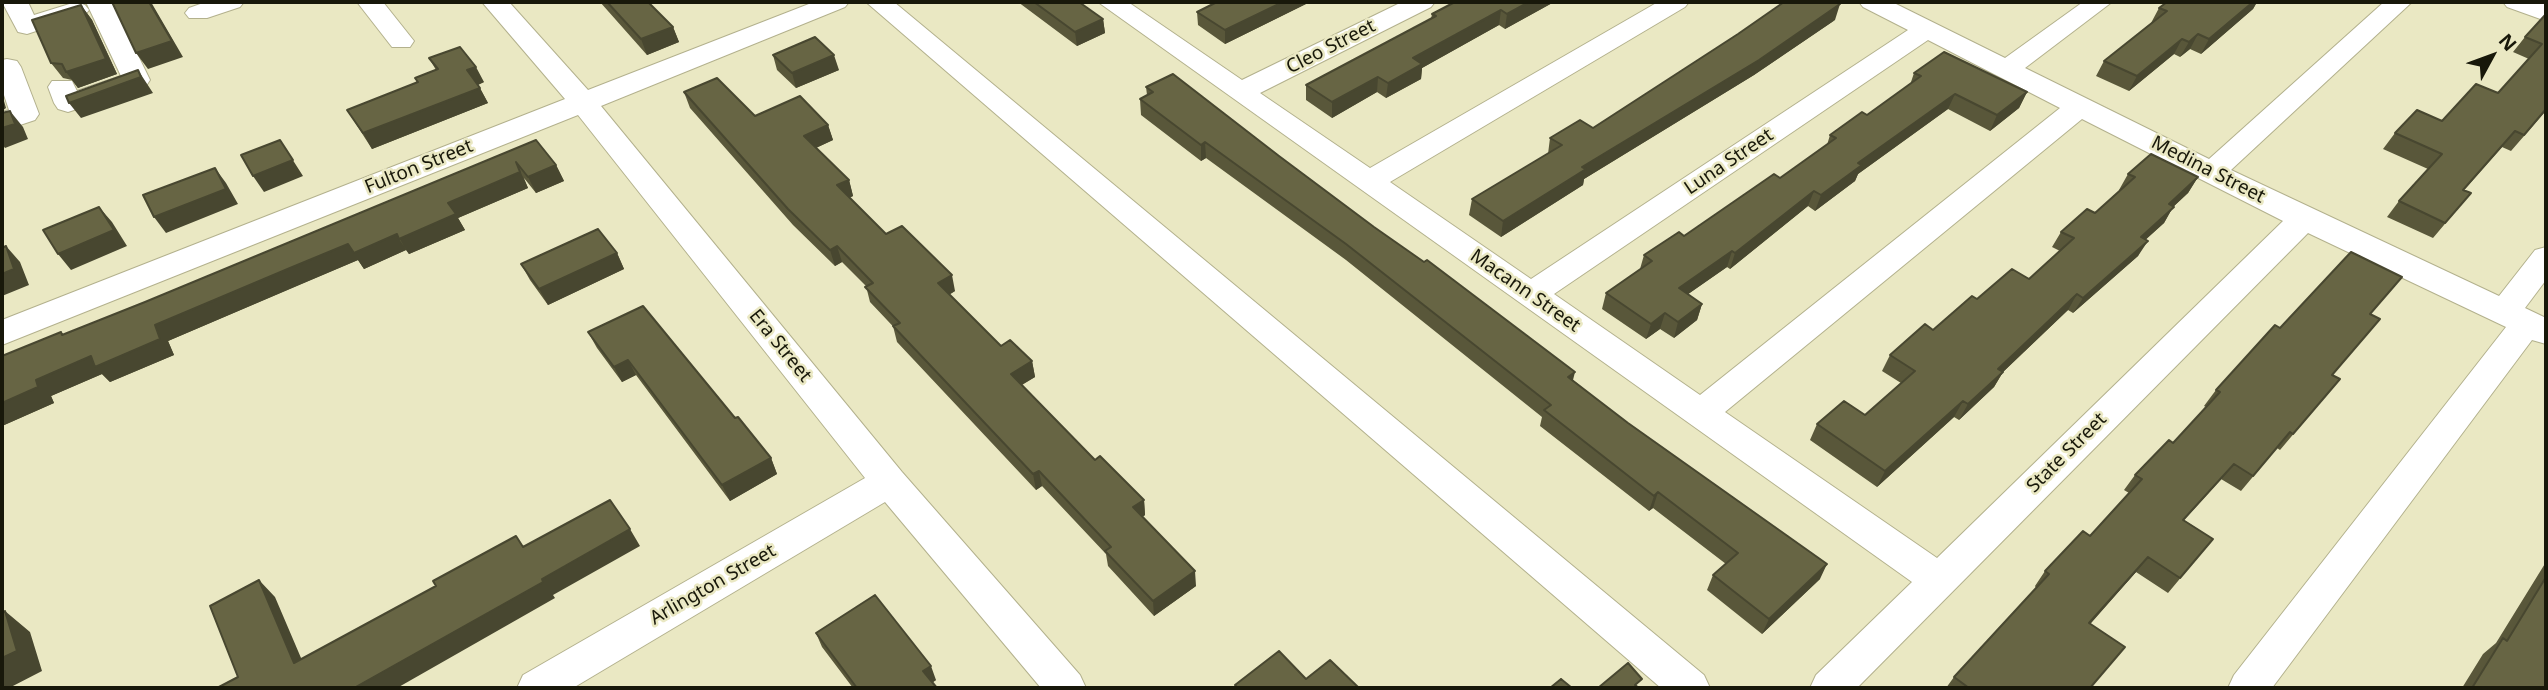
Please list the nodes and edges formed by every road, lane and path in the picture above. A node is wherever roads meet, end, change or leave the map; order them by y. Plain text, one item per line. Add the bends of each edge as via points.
1 (15, 2) edge
2 (99, 2) edge
3 (231, 2) edge
4 (370, 2) edge
5 (495, 2) edge
6 (836, 2) edge
7 (879, 2) edge
8 (1422, 2) edge
9 (1676, 2) edge
10 (1872, 2) edge
11 (2099, 2) edge
12 (2399, 2) edge
13 (2516, 2) edge
14 (1124, 4) edge
15 (198, 13) dead end
16 (2546, 13) edge
17 (27, 26) junction
18 (1927, 29) junction
19 (401, 41) dead end
20 (4, 68) edge
21 (2008, 68) junction
22 (62, 86) edge
23 (1240, 92) junction
24 (583, 102) junction
25 (2081, 105) junction
26 (2, 122) edge
27 (2212, 172) junction
28 (1369, 182) junction
29 (2304, 219) junction
30 (2546, 258) edge
31 (1531, 295) junction
32 (2526, 322) edge
33 (2, 333) edge
34 (1701, 413) junction
35 (889, 482) junction
36 (1939, 580) junction
37 (537, 688) edge
38 (1066, 688) edge
39 (1690, 688) edge
40 (1830, 688) edge
41 (2248, 688) edge

1 - 17 street
2 - 17 street
2 - 22 street via 136,80 68,103
3 - 15 street
4 - 19 street
5 - 24 street, Era Street
6 - 24 street, Fulton Street
7 - 39 street
8 - 23 street, Cleo Street
9 - 28 street
10 - 18 street, Medina Street
11 - 21 street
12 - 27 street
13 - 16 street
14 - 23 street, Macann Street
17 - 20 street
18 - 21 street, Medina Street
18 - 31 street, Luna Street
20 - 26 street via 25,114
21 - 25 street, Medina Street
23 - 28 street, Macann Street
24 - 33 street, Fulton Street
24 - 35 street, Era Street
25 - 27 street, Medina Street
25 - 34 street
27 - 29 street, Medina Street
28 - 31 street, Macann Street
29 - 32 street, Medina Street
29 - 36 street, State Street
30 - 32 street
31 - 34 street, Macann Street
32 - 41 street
34 - 36 street, Macann Street
35 - 37 street, Arlington Street
35 - 38 street, Era Street
36 - 40 street, State Street

